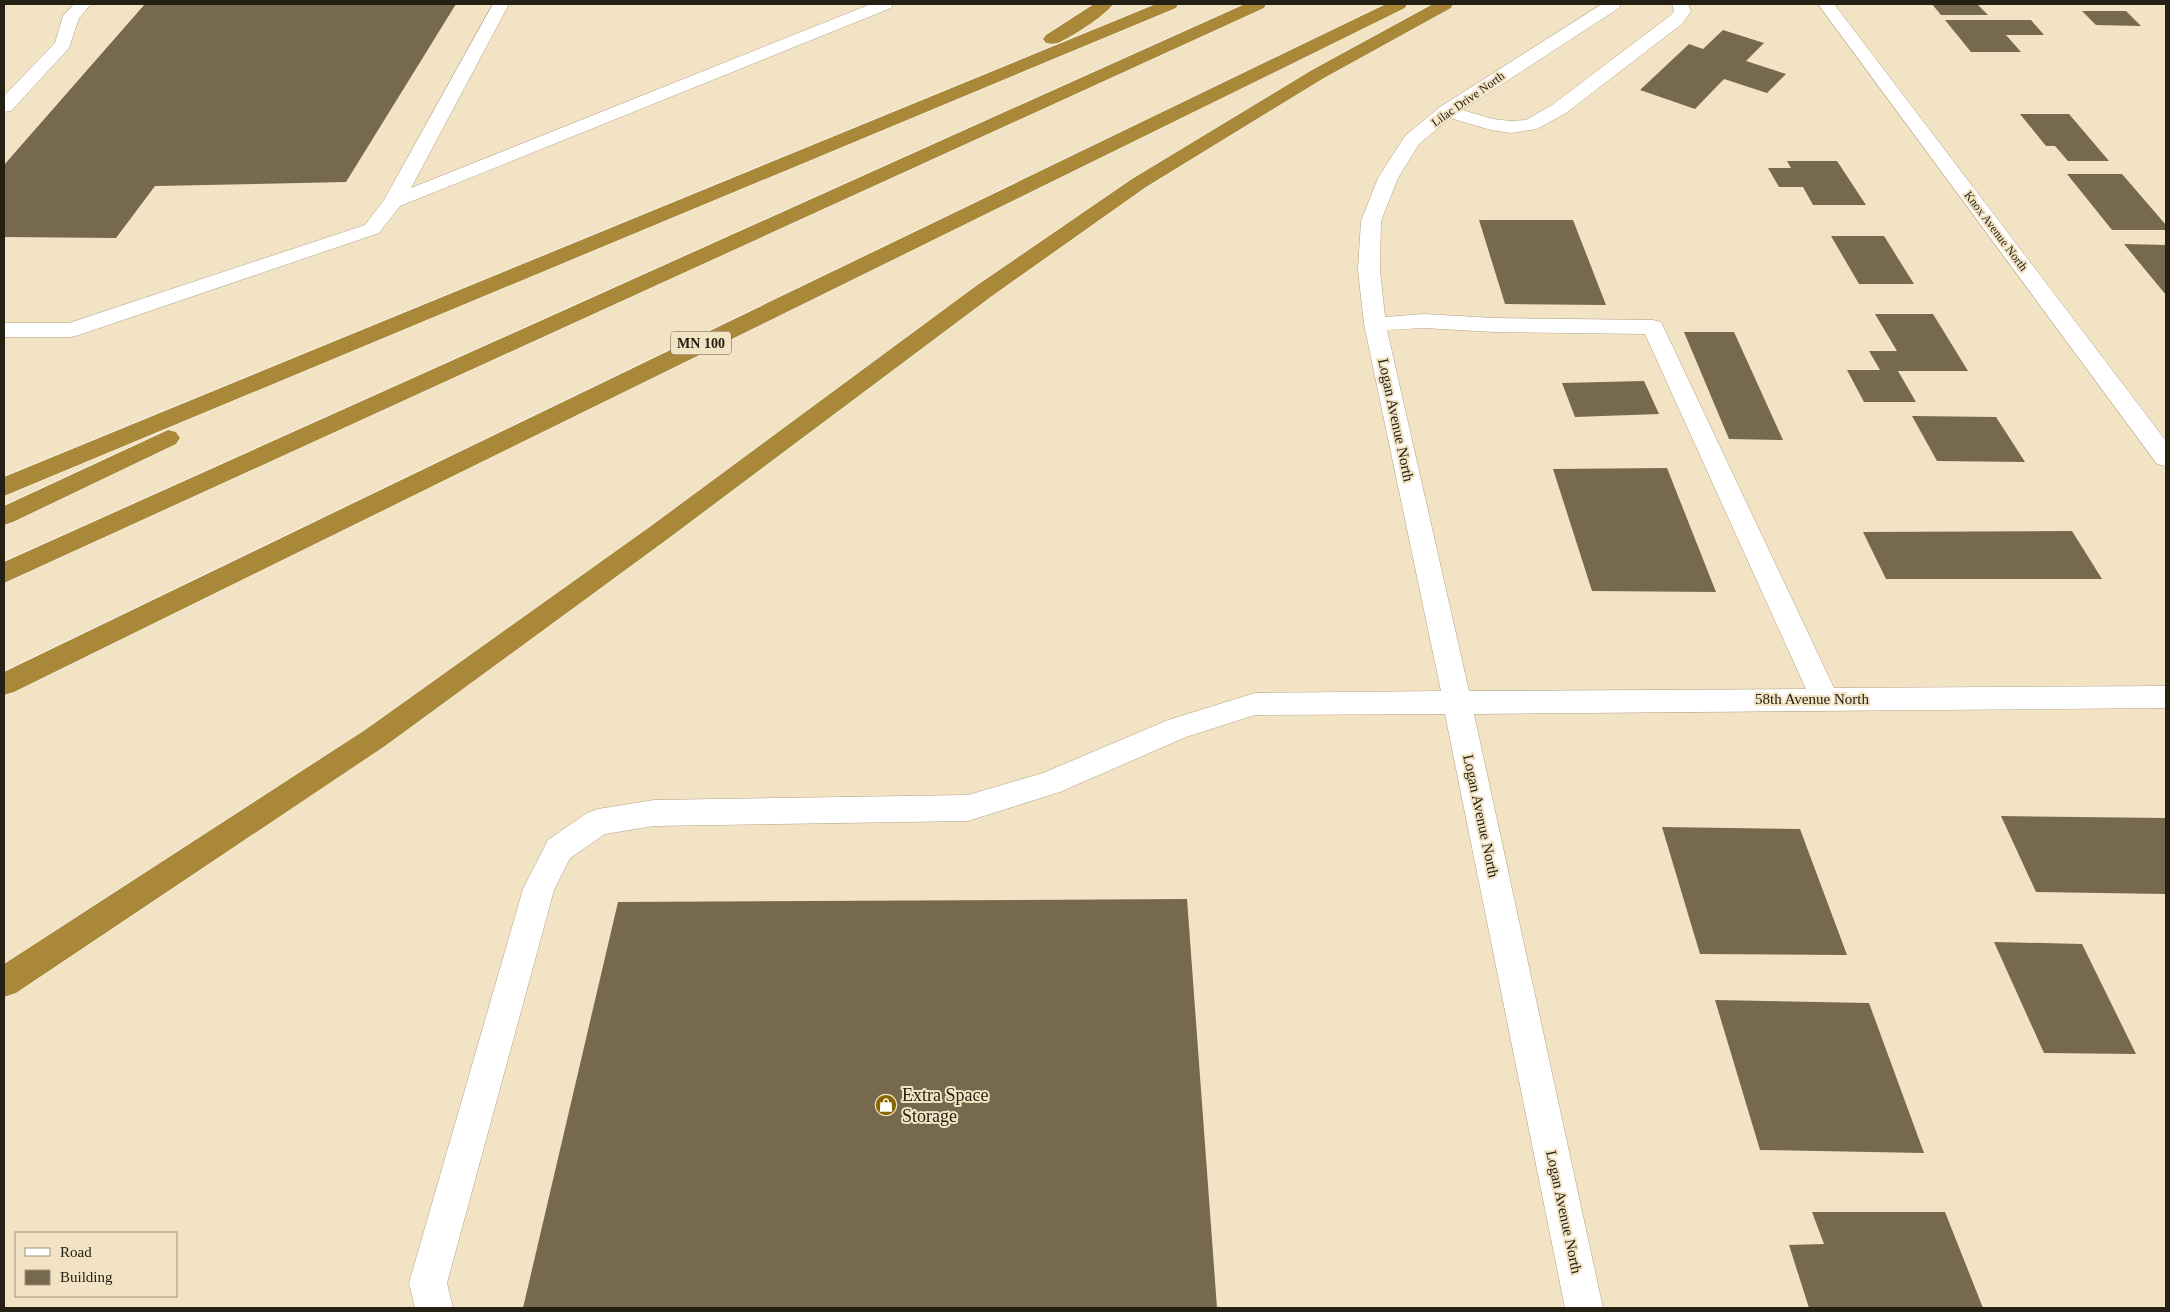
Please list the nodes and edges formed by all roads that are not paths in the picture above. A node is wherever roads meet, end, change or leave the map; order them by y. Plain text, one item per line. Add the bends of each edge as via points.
1 (83, 4) edge
2 (501, 4) edge
3 (885, 4) edge
4 (1105, 4) edge
5 (1170, 4) edge
6 (1258, 4) edge
7 (1399, 4) edge
8 (1444, 4) edge
9 (1613, 4) edge
10 (1680, 4) edge
11 (1826, 4) edge
12 (955, 94) junction
13 (4, 107) edge
14 (1447, 111) junction
15 (393, 202) junction
16 (467, 296) junction
17 (1375, 324) junction
18 (4, 330) edge
19 (2166, 458) edge
20 (4, 487) edge
21 (4, 516) edge
22 (4, 573) edge
23 (4, 684) edge
24 (2166, 697) edge
25 (1825, 699) junction
26 (1457, 702) junction
27 (4, 982) edge
28 (434, 1308) edge
29 (1584, 1308) edge

1 - 13 street via 71,16 63,44
2 - 15 street
3 - 15 street
4 - 12 highway via 1080,22
5 - 12 highway
6 - 22 highway
7 - 23 highway, MN 100
8 - 27 highway via 1310,79 1139,183 984,291 668,527 376,738
9 - 14 street, Lilac Drive North
10 - 14 street via 1683,11 1677,19 1559,109 1530,125 1491,124
11 - 19 street, Knox Avenue North
12 - 16 highway
14 - 17 street, Lilac Drive North via 1412,140 1388,178 1371,221 1368,270
15 - 18 street via 372,229 71,330
16 - 20 highway
16 - 21 highway
17 - 25 street via 1424,321 1654,327
17 - 26 street, Logan Avenue North
24 - 25 street, 58th Avenue North
25 - 26 street, 58th Avenue North
26 - 28 street, 58th Avenue North via 1255,704 1178,728 1050,783 968,808 654,813 598,822 558,849 539,889 428,1283
26 - 29 street, Logan Avenue North

